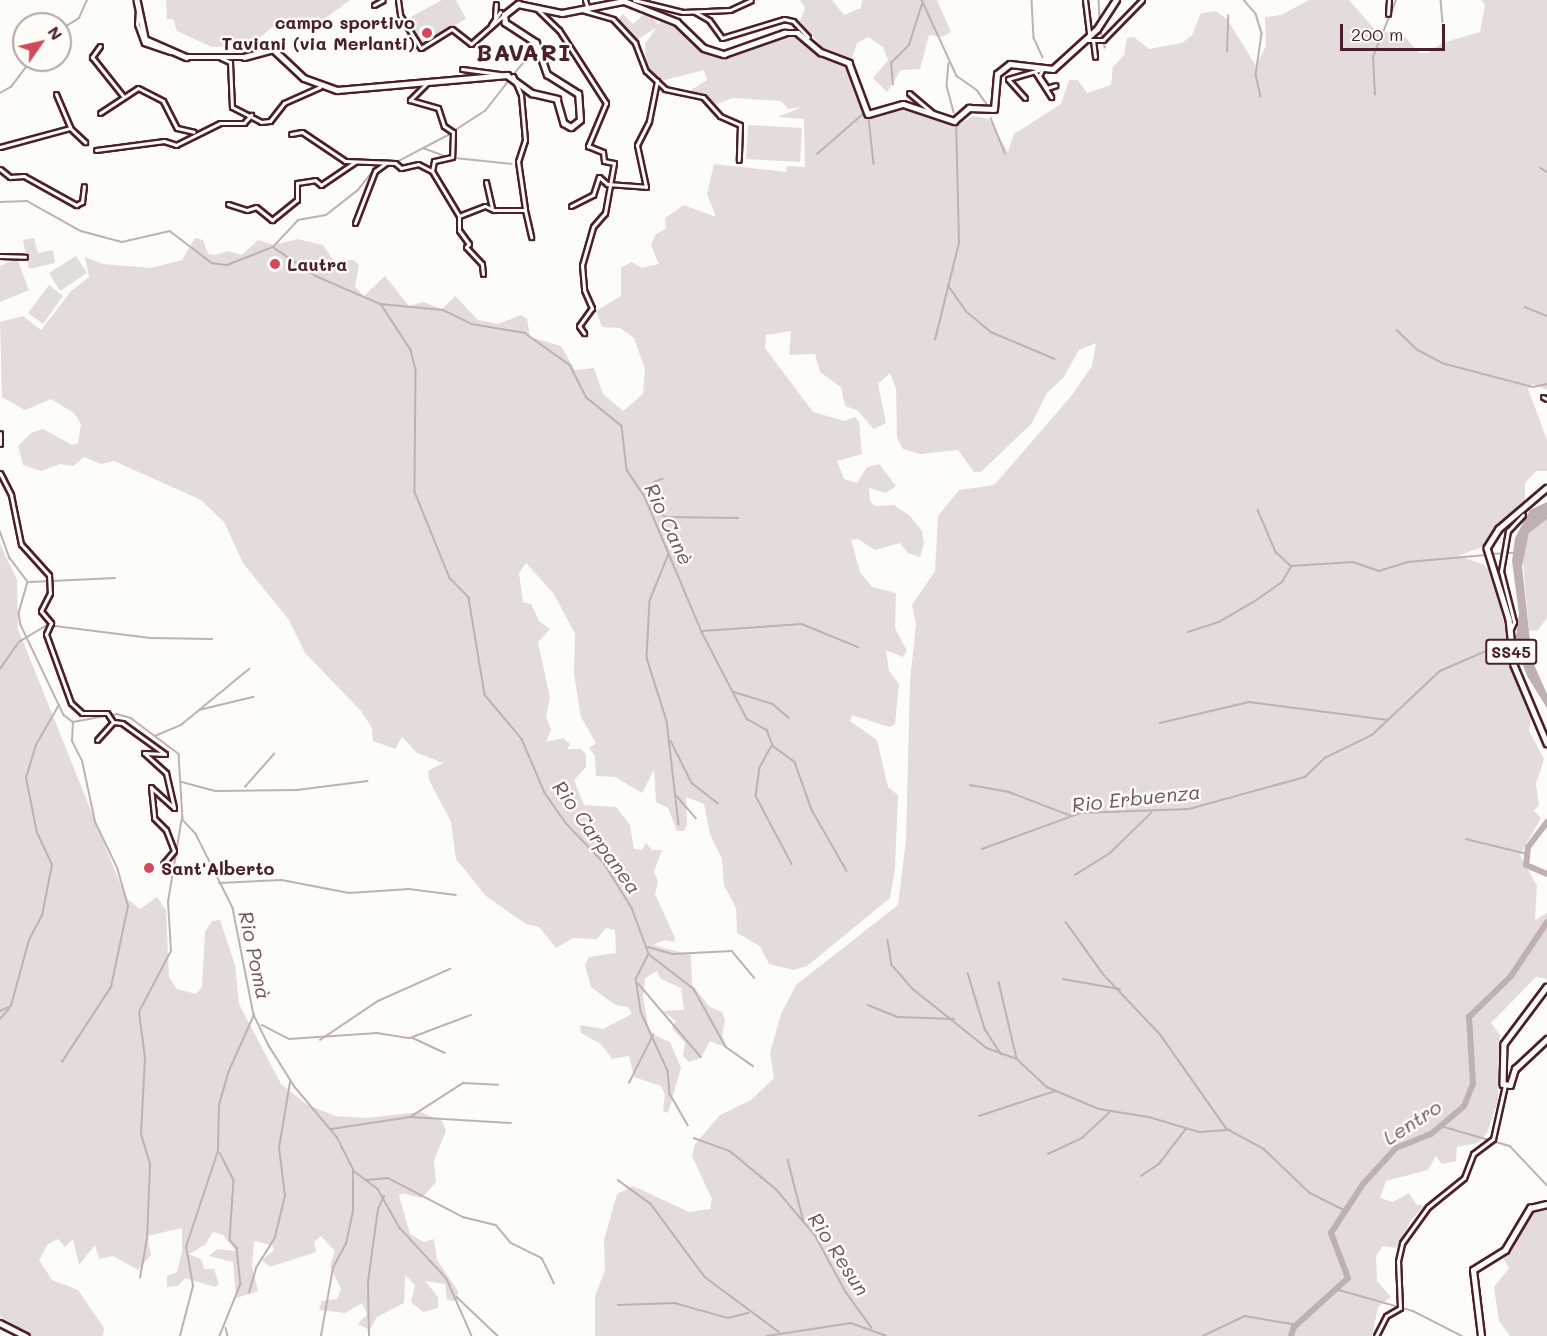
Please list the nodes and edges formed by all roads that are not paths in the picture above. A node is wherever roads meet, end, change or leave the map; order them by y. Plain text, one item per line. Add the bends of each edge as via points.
1 (137, 0) edge
2 (383, 0) edge
3 (398, 0) edge
4 (512, 0) edge
5 (585, 0) edge
6 (619, 0) edge
7 (634, 0) edge
8 (751, 0) edge
9 (1085, 0) edge
10 (1116, 0) edge
11 (1142, 0) edge
12 (1389, 0) edge
13 (596, 2) edge
14 (496, 4) dead end
15 (374, 5) dead end
16 (516, 5) junction
17 (536, 8) junction
18 (588, 9) junction
19 (138, 10) junction
20 (582, 10) junction
21 (695, 12) junction
22 (502, 13) junction
23 (1388, 14) dead end
24 (495, 17) junction
25 (491, 26) junction
26 (808, 37) junction
27 (1091, 37) junction
28 (273, 43) dead end
29 (100, 46) dead end
30 (266, 49) junction
31 (170, 52) junction
32 (1095, 57) dead end
33 (221, 58) junction
34 (462, 69) dead end
35 (1039, 71) junction
36 (507, 75) junction
37 (513, 76) junction
38 (657, 81) junction
39 (426, 84) junction
40 (1056, 85) dead end
41 (320, 87) junction
42 (909, 93) dead end
43 (56, 94) dead end
44 (123, 96) junction
45 (1051, 97) dead end
46 (1025, 98) dead end
47 (106, 99) dead end
48 (109, 104) junction
49 (933, 112) junction
50 (100, 113) dead end
51 (251, 115) junction
52 (70, 128) junction
53 (196, 132) junction
54 (291, 134) dead end
55 (85, 142) dead end
56 (0, 147) edge
57 (96, 150) dead end
58 (740, 160) dead end
59 (355, 162) junction
60 (386, 163) junction
61 (0, 169) edge
62 (432, 171) junction
63 (486, 182) dead end
64 (607, 184) junction
65 (84, 186) dead end
66 (228, 204) dead end
67 (571, 206) dead end
68 (492, 207) junction
69 (525, 210) junction
70 (459, 216) junction
71 (355, 223) dead end
72 (531, 237) dead end
73 (0, 255) edge
74 (26, 257) dead end
75 (483, 274) dead end
76 (584, 333) dead end
77 (0, 432) edge
78 (0, 444) edge
79 (0, 473) edge
80 (1547, 488) edge
81 (1523, 515) dead end
82 (1510, 630) junction
83 (112, 721) junction
84 (97, 740) dead end
85 (1547, 743) edge
86 (163, 864) dead end
87 (1547, 987) edge
88 (1547, 1039) edge
89 (1505, 1085) junction
90 (1547, 1204) edge
91 (0, 1323) edge
92 (26, 1336) edge
93 (1376, 1336) edge
94 (1481, 1336) edge

1 - 19 street
2 - 15 street
3 - 25 street via 400,15 421,48 453,29 471,44
4 - 16 street
5 - 18 street
6 - 13 street
6 - 26 street via 677,22 712,53 736,52 783,33
7 - 21 street
8 - 21 street via 730,10
9 - 27 street
10 - 27 street
11 - 27 street via 1119,28 1103,40
12 - 23 street
13 - 18 street
14 - 24 street
16 - 17 street
16 - 22 street
17 - 20 street via 558,13
17 - 64 street via 559,30 604,100 601,121 588,146 603,152 604,161 614,163
18 - 20 street
19 - 31 street via 145,39
19 - 31 street via 137,24 145,45
20 - 38 street via 613,19 635,43 645,70
21 - 26 street via 709,21 722,38 784,19 793,21
22 - 24 street
22 - 25 street
22 - 37 street via 506,25 538,45 547,75 578,94 579,122 567,125 557,99 531,92
24 - 25 street
26 - 49 street via 821,52 849,63 868,114 900,104
27 - 32 street
27 - 35 street via 1082,39 1053,69
28 - 30 street
29 - 44 street via 92,57
30 - 33 street via 248,56
30 - 41 street via 279,52 303,77
31 - 33 street via 199,59
33 - 51 street via 230,62 231,105
34 - 36 street
35 - 40 street via 1047,88
35 - 45 street
35 - 46 street via 1008,79
35 - 49 street via 1017,64 1001,69 990,112 969,108 954,121
36 - 37 street
36 - 39 street
37 - 69 street via 521,95 525,140 518,160
38 - 58 street via 665,89 706,99 720,116 740,125
38 - 64 street via 650,121 637,144 646,188
39 - 41 street via 396,82 348,90
39 - 62 street via 410,100 439,109 455,140 452,157 434,161
41 - 51 street via 284,103 270,121 261,122
42 - 49 street
43 - 52 street
44 - 48 street
44 - 53 street via 138,88 171,110 177,128
47 - 48 street
48 - 50 street
51 - 53 street via 239,125 220,123
52 - 55 street
52 - 56 street
53 - 57 street via 176,145 164,141 156,146 106,145
54 - 59 street via 302,132 345,161
59 - 60 street
59 - 66 street via 321,185 316,180 297,183 297,200 272,220 256,207 247,210
60 - 62 street via 395,162 401,168 418,164
60 - 71 street via 374,172
61 - 65 street via 10,177 24,176 76,205 82,201
62 - 70 street
63 - 68 street
64 - 67 street via 598,178 593,195
64 - 76 street via 605,213 590,236 582,265 584,290 592,308 579,326
68 - 69 street
68 - 70 street via 479,207
69 - 72 street
70 - 75 street via 459,230 469,244 466,247 482,264
73 - 74 street
77 - 78 street
79 - 83 street via 12,498 21,544 50,577 41,610 51,623 46,634 72,705 82,713 109,714
80 - 82 street, SS45 via 1490,540 1489,557
81 - 82 street via 1506,537 1501,571 1514,622
82 - 85 street, SS45 via 1514,665
83 - 84 street
83 - 86 street via 122,723 165,754 144,753 166,773 174,808 151,786 154,818 166,830 174,851
87 - 89 street via 1504,1044
88 - 89 street via 1515,1069 1512,1083
89 - 93 street via 1493,1139 1473,1154 1464,1178 1428,1207 1402,1243 1398,1261 1400,1308 1386,1316
90 - 94 street via 1530,1208 1497,1257 1472,1274
91 - 92 street

